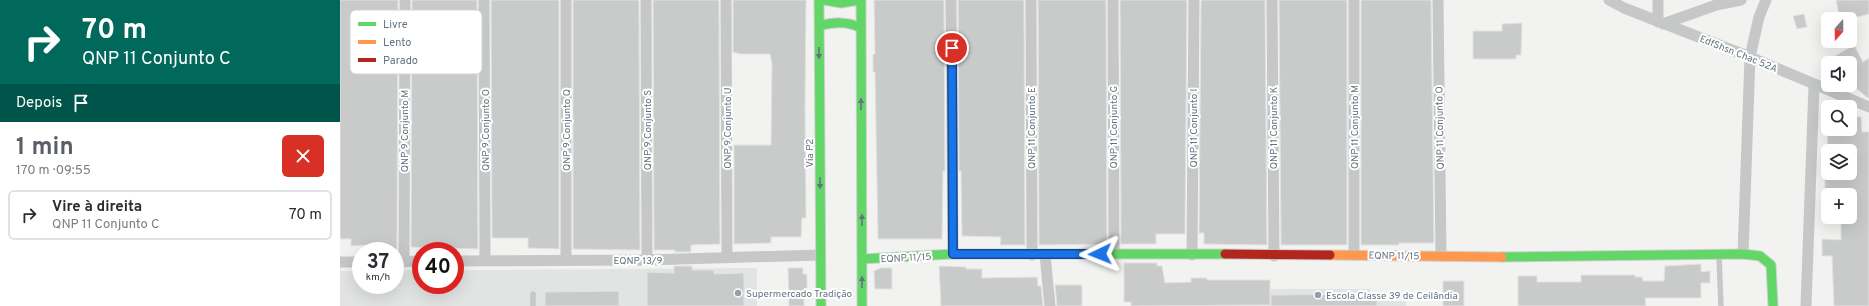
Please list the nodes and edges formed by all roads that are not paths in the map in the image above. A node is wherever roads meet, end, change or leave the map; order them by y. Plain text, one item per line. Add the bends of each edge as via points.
1 (404, 0) edge
2 (484, 0) edge
3 (566, 0) edge
4 (646, 0) edge
5 (726, 0) edge
6 (819, 0) edge
7 (824, 0) edge
8 (860, 0) edge
9 (952, 0) edge
10 (1031, 0) edge
11 (1112, 0) edge
12 (1194, 0) edge
13 (1272, 0) edge
14 (1354, 0) edge
15 (1438, 0) edge
16 (1609, 0) edge
17 (1658, 0) edge
18 (1740, 0) edge
19 (1766, 0) edge
20 (404, 10) edge
21 (1660, 23) junction
22 (819, 26) junction
23 (861, 28) junction
24 (1750, 57) junction
25 (403, 74) edge
26 (1814, 85) junction
27 (1869, 107) edge
28 (400, 242) edge
29 (1114, 253) junction
30 (953, 254) junction
31 (1743, 254) junction
32 (820, 255) junction
33 (1032, 255) junction
34 (1046, 255) junction
35 (1192, 255) junction
36 (1354, 255) junction
37 (1719, 255) junction
38 (1274, 256) junction
39 (1441, 256) junction
40 (727, 257) junction
41 (862, 259) junction
42 (464, 260) edge
43 (485, 260) junction
44 (566, 260) junction
45 (647, 260) junction
46 (340, 262) edge
47 (352, 262) edge
48 (533, 294) dead end
49 (533, 306) edge
50 (821, 306) edge
51 (862, 306) edge
52 (1050, 306) edge
53 (1721, 306) edge
54 (1773, 306) edge
55 (1806, 306) edge

1 - 20 street, QNP 9 Conjunto M
2 - 43 street, QNP 9 Conjunto O
3 - 44 street, QNP 9 Conjunto Q
4 - 45 street, QNP 9 Conjunto S
5 - 40 street, QNP 9 Conjunto U
6 - 22 street, Via P2
7 - 8 street via 841,3
8 - 23 street
9 - 30 street
10 - 33 street, QNP 11 Conjunto E
11 - 29 street, QNP 11 Conjunto G
12 - 35 street, QNP 11 Conjunto I
13 - 38 street, QNP 11 Conjunto K
14 - 36 street, QNP 11 Conjunto M
15 - 39 street, QNP 11 Conjunto O
16 - 21 street, EdfShsn Chac 52A
17 - 21 street
18 - 21 street
19 - 24 street via 1759,17
21 - 24 street, EdfShsn Chac 52A
22 - 23 street via 848,22
22 -> 32 street, Via P2
41 -> 23 street
24 - 26 street, EdfShsn Chac 52A
24 - 31 street
25 - 28 street, QNP 9 Conjunto M
26 - 27 street, EdfShsn Chac 52A
26 - 55 street
29 - 34 street, EQNP 11/15
29 - 35 street, EQNP 11/15
30 - 33 street, EQNP 11/15
30 - 41 street, EQNP 11/15
31 - 37 street, EQNP 11/15
31 - 54 street, EQNP 11/15 via 1760,256 1771,265
32 - 40 street, EQNP 13/9
32 - 50 street, Via P2
33 - 34 street, EQNP 11/15
34 - 52 street
35 - 38 street, EQNP 11/15
36 - 38 street, EQNP 11/15
36 - 39 street, EQNP 11/15
37 - 39 street, EQNP 11/15
37 - 53 lane
40 - 45 street, EQNP 13/9
51 -> 41 street
42 - 43 street, EQNP 13/9
43 - 44 street, EQNP 13/9
44 - 45 street, EQNP 13/9
46 - 47 street
48 - 49 lane

